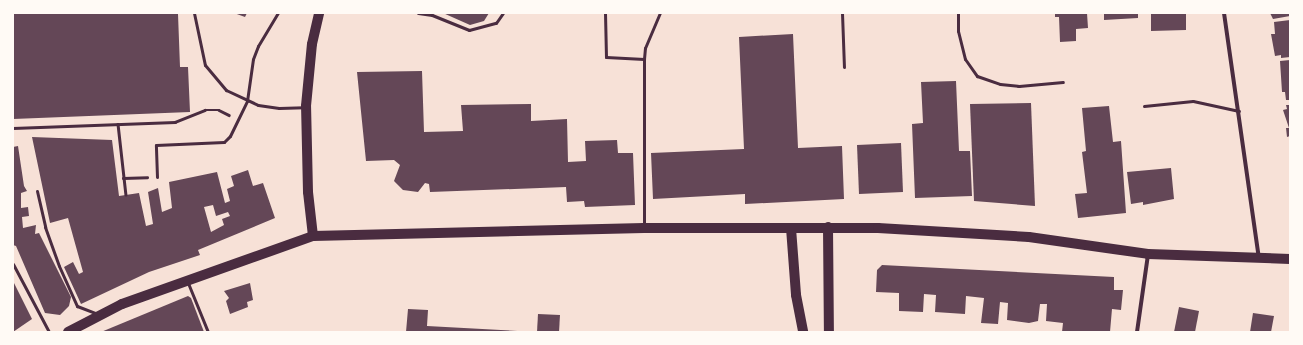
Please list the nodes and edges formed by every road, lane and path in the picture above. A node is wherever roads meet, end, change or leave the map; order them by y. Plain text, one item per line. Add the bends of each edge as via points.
1 (194, 13) edge
2 (278, 13) edge
3 (319, 13) edge
4 (418, 13) edge
5 (503, 13) edge
6 (605, 13) edge
7 (660, 13) edge
8 (842, 13) edge
9 (958, 13) edge
10 (1224, 13) edge
11 (644, 59) junction
12 (844, 67) dead end
13 (1063, 82) dead end
14 (247, 102) junction
15 (306, 106) junction
16 (1144, 106) dead end
17 (1239, 111) junction
18 (239, 120) junction
19 (118, 124) junction
20 (13, 128) edge
21 (157, 177) joint
22 (123, 178) junction
23 (37, 191) dead end
24 (126, 195) dead end
25 (828, 227) junction
26 (644, 228) junction
27 (791, 228) junction
28 (313, 236) junction
29 (1148, 254) junction
30 (1259, 258) junction
31 (1290, 259) edge
32 (13, 264) edge
33 (188, 281) junction
34 (99, 315) junction
35 (49, 332) edge
36 (68, 332) edge
37 (208, 332) edge
38 (803, 332) edge
39 (829, 332) edge
40 (1137, 332) edge

1 - 14 lane via 205,65 226,90
2 - 14 lane via 253,59
3 - 15 main road via 312,44
4 - 5 lane via 432,15 468,30 496,23
6 - 11 lane via 606,57
7 - 11 lane via 645,48
8 - 12 lane
9 - 13 lane via 958,31 964,59 977,76 1000,84 1019,86
10 - 17 street
11 - 26 lane
14 - 15 lane via 268,107
14 - 18 lane
15 - 28 main road via 308,192
16 - 17 lane via 1193,101
17 - 30 street
18 - 19 path via 219,110 205,110 175,122
18 - 21 lane via 224,142 156,145
19 - 20 path
19 - 22 path
21 - 22 path
22 - 24 path
23 - 34 lane via 45,227 77,306
25 - 27 main road
25 - 29 main road via 900,228 1029,237
25 - 39 main road
26 - 27 main road
26 - 28 main road
27 - 38 main road via 796,295
28 - 33 main road
29 - 30 main road
29 - 40 street
30 - 31 main road
32 - 35 lane
33 - 34 main road
33 - 37 lane
34 - 36 main road

